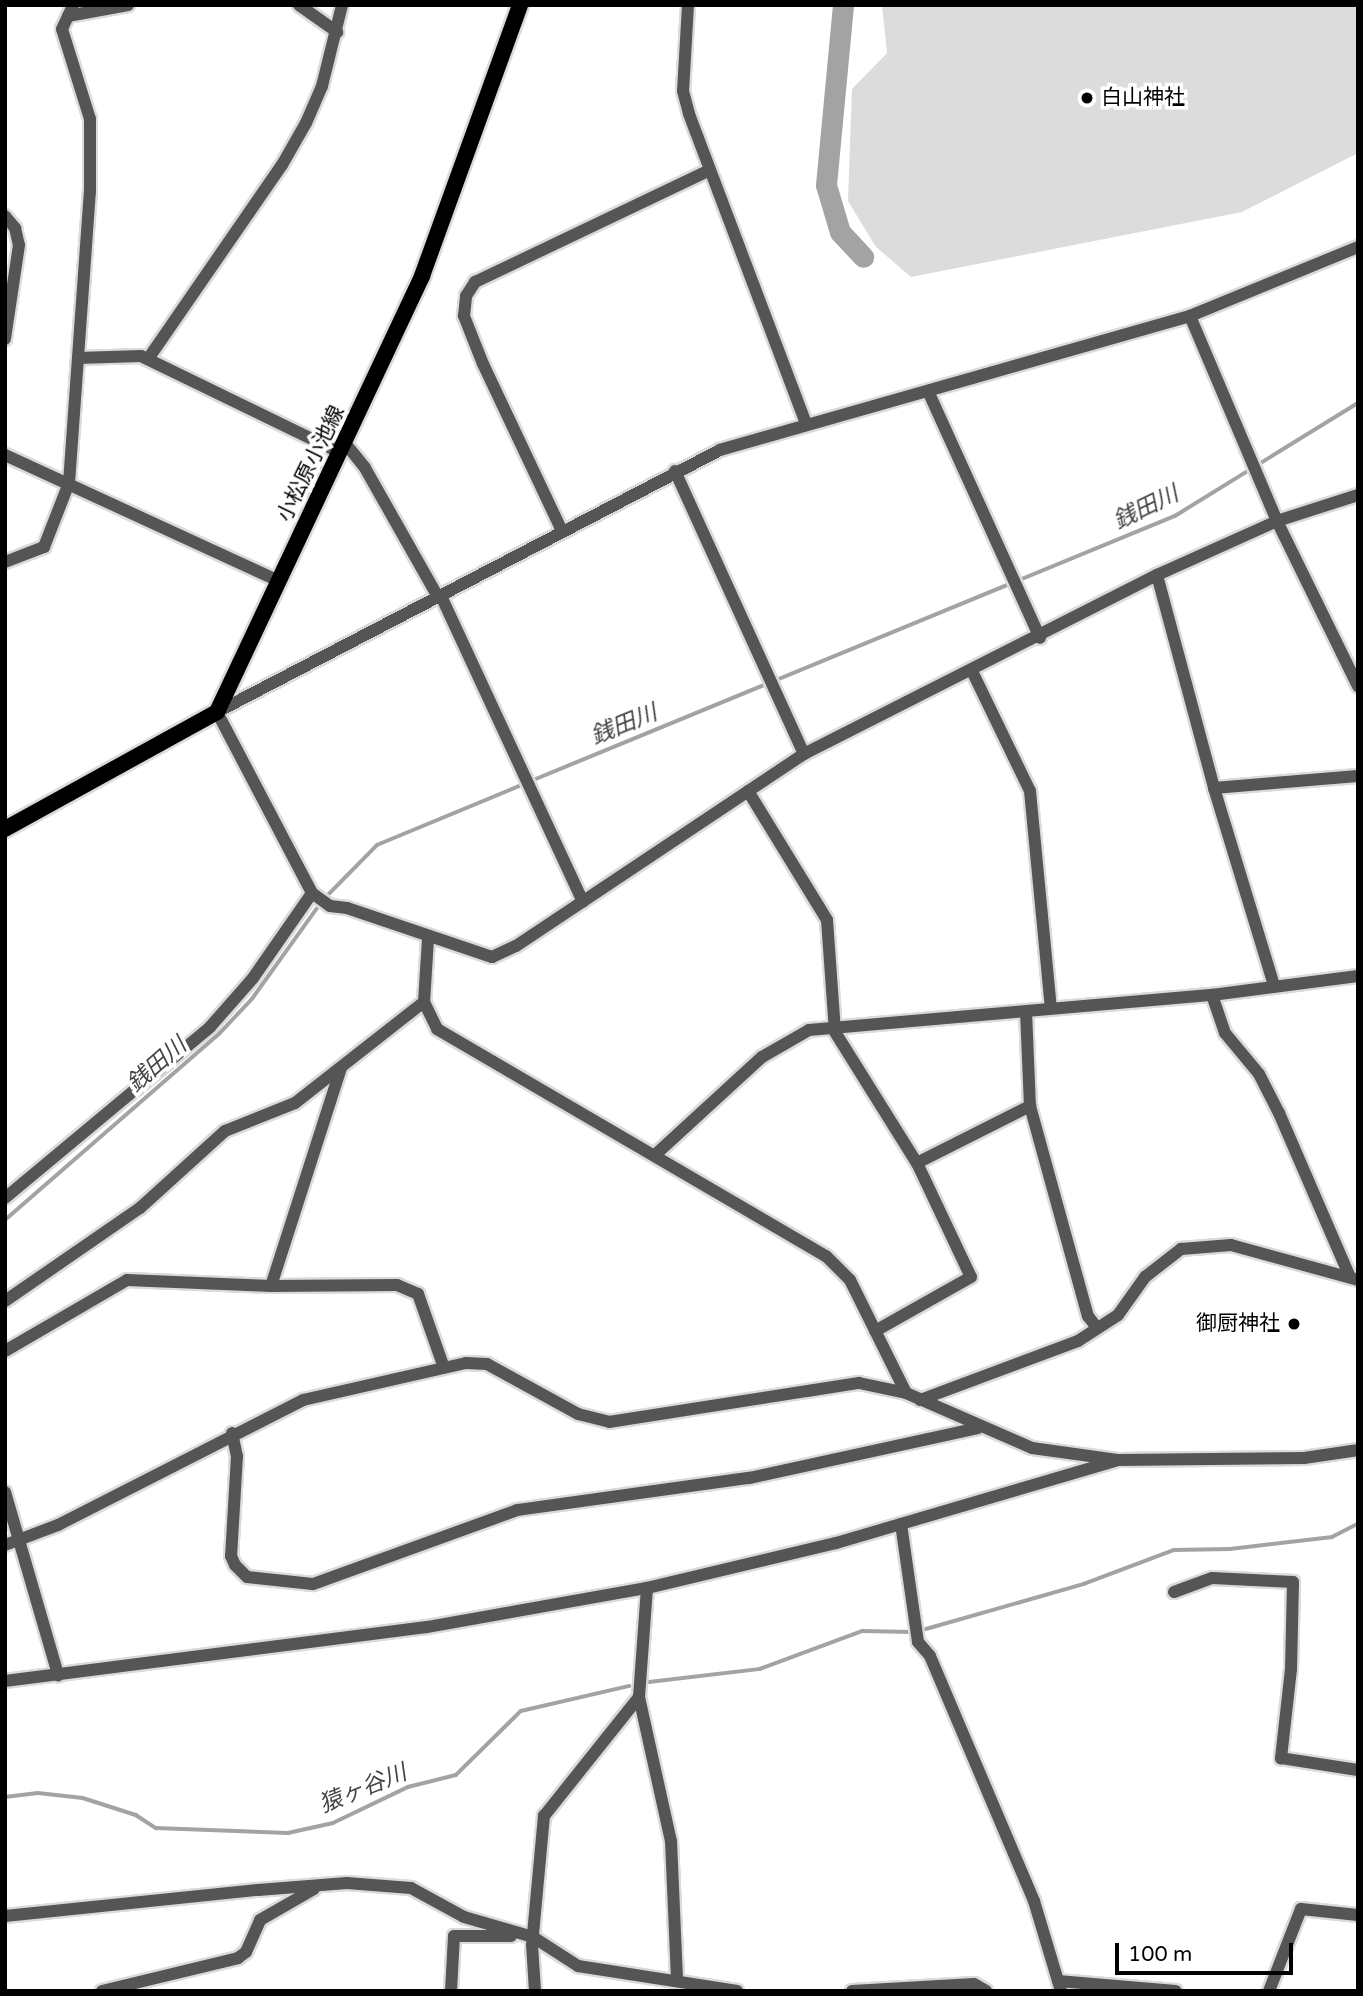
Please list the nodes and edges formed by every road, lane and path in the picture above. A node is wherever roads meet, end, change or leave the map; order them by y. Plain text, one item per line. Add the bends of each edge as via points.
1 (128, 5) edge
2 (299, 5) edge
3 (342, 5) edge
4 (520, 5) edge
5 (688, 5) edge
6 (70, 10) edge
7 (337, 32) junction
8 (710, 170) junction
9 (5, 216) edge
10 (1358, 247) edge
11 (1190, 316) junction
12 (5, 339) edge
13 (78, 358) junction
14 (148, 359) junction
15 (928, 391) junction
16 (806, 424) junction
17 (342, 448) junction
18 (5, 455) edge
19 (675, 471) junction
20 (69, 483) junction
21 (1358, 495) edge
22 (1278, 521) junction
23 (562, 531) junction
24 (5, 562) edge
25 (1157, 575) junction
26 (279, 580) junction
27 (439, 597) junction
28 (1040, 638) junction
29 (972, 671) junction
30 (1358, 686) edge
31 (217, 712) junction
32 (804, 754) junction
33 (1358, 776) edge
34 (1214, 788) junction
35 (748, 791) junction
36 (5, 829) edge
37 (312, 893) junction
38 (583, 902) junction
39 (428, 939) junction
40 (1358, 976) edge
41 (1274, 986) junction
42 (1212, 995) junction
43 (424, 1003) junction
44 (1051, 1008) junction
45 (1026, 1010) junction
46 (834, 1028) junction
47 (341, 1068) junction
48 (1030, 1106) junction
49 (655, 1155) junction
50 (917, 1163) junction
51 (5, 1198) edge
52 (1354, 1278) edge
53 (271, 1286) junction
54 (5, 1301) edge
55 (1097, 1328) junction
56 (875, 1331) junction
57 (5, 1351) edge
58 (444, 1368) junction
59 (906, 1393) junction
60 (920, 1400) junction
61 (978, 1428) junction
62 (232, 1433) junction
63 (1358, 1450) edge
64 (1119, 1460) junction
65 (5, 1492) edge
66 (901, 1524) junction
67 (19, 1539) junction
68 (5, 1545) edge
69 (648, 1588) junction
70 (1174, 1592) dead end
71 (58, 1675) junction
72 (5, 1681) edge
73 (639, 1697) junction
74 (1358, 1770) edge
75 (321, 1886) junction
76 (1358, 1915) edge
77 (5, 1916) edge
78 (533, 1937) junction
79 (677, 1981) junction
80 (1059, 1986) edge
81 (102, 1991) edge
82 (451, 1991) edge
83 (535, 1991) edge
84 (737, 1991) edge
85 (852, 1991) edge
86 (986, 1991) edge
87 (1175, 1991) edge
88 (1269, 1991) edge

1 - 6 street
2 - 7 street
3 - 7 street
4 - 17 main road, 小松原小池線 via 422,275
5 - 8 street via 683,91
6 - 13 street via 63,39 90,119 90,192
7 - 14 street via 318,97 282,165
8 - 16 street
8 - 23 street via 475,282 466,296 464,316 483,364
9 - 12 street via 15,228 19,245
10 - 11 street
11 - 15 street
11 - 22 street
13 - 14 street
13 - 20 street
14 - 17 street
15 - 16 street
15 - 28 street
16 - 19 street via 720,450
17 - 26 main road, 小松原小池線
17 - 27 street via 365,468
18 - 20 street
19 - 23 street
19 - 32 street
20 - 24 street via 44,547
20 - 26 street
21 - 22 street
22 - 25 street
22 - 30 street
23 - 27 street
25 - 28 street
25 - 34 street
26 - 31 main road, 小松原小池線
27 - 31 street
27 - 38 street
28 - 29 street
29 - 32 street
29 - 44 street via 1030,791
31 - 36 main road
31 - 37 street
32 - 35 street
33 - 34 street
34 - 41 street
35 - 38 street
35 - 46 street via 827,920
37 - 39 street via 330,906 347,908
37 - 51 street via 253,978 210,1027
38 - 39 street via 492,957
39 - 43 street
40 - 41 street
41 - 42 street
42 - 44 street
42 - 52 street via 1225,1033 1259,1074 1279,1113
43 - 47 street
43 - 49 street via 437,1029
44 - 45 street
45 - 46 street
45 - 48 street
46 - 49 street via 809,1030 762,1056
46 - 50 street
47 - 53 street
47 - 54 street via 295,1103 225,1131 140,1208
48 - 50 street
48 - 55 street via 1088,1316
49 - 56 street via 826,1256 850,1280
50 - 56 street via 971,1277
52 - 55 street via 1231,1245 1181,1249 1156,1267 1118,1315
53 - 57 street via 127,1280
53 - 58 street via 397,1284 413,1289 426,1311
55 - 60 street via 1059,1351
56 - 59 street
58 - 59 street via 487,1364 578,1414 608,1422 844,1382
58 - 62 street via 303,1400
59 - 60 street
60 - 61 street
61 - 62 street via 748,1478 517,1510 313,1584 247,1577 234,1565 231,1546 237,1456
61 - 64 street via 1032,1448
62 - 67 street via 58,1525
63 - 64 street via 1304,1458
64 - 66 street
65 - 67 street
66 - 69 street
66 - 80 street via 918,1643 930,1656 1034,1902
67 - 68 street
67 - 71 street
69 - 71 street via 427,1627
69 - 73 street
70 - 74 street via 1212,1578 1293,1582 1291,1669 1281,1758
71 - 72 street
73 - 78 street via 548,1807
73 - 79 street via 671,1841
75 - 77 street via 148,1898
75 - 78 street via 411,1888 464,1917
75 - 81 street via 260,1920 246,1952 237,1958
76 - 88 street via 1301,1909
78 - 79 street via 578,1966
78 - 82 street via 457,1933
78 - 83 street
79 - 84 street
80 - 87 street
85 - 86 street via 974,1984

